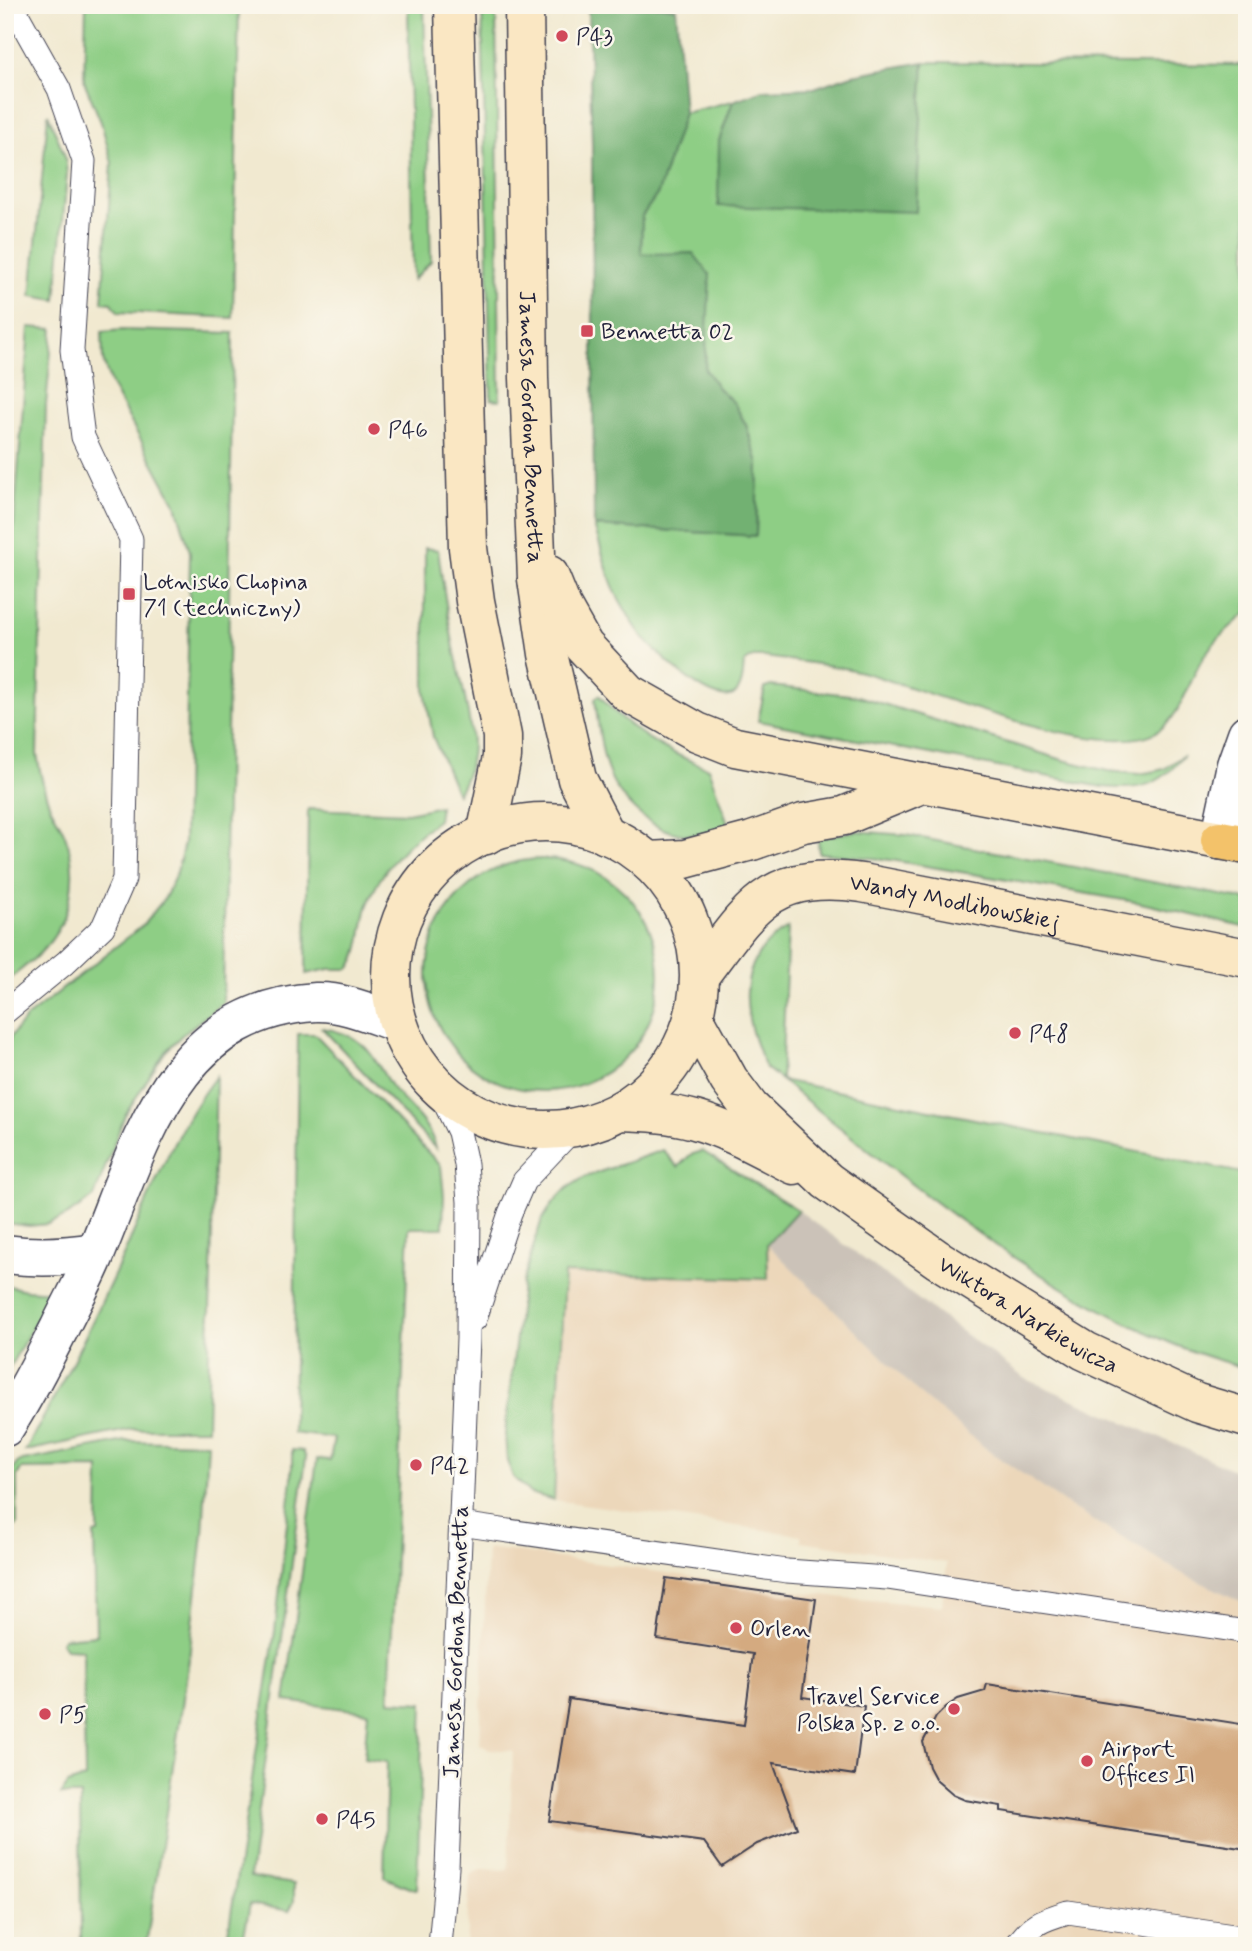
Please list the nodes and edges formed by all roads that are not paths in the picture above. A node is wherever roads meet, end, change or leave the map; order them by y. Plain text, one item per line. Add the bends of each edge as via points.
1 (12, 5) edge
2 (454, 5) edge
3 (524, 5) edge
4 (534, 540) junction
5 (1247, 734) edge
6 (924, 783) junction
7 (486, 835) junction
8 (606, 835) junction
9 (1233, 842) edge
10 (649, 861) junction
11 (1247, 958) edge
12 (700, 975) junction
13 (5, 1012) edge
14 (694, 1017) junction
15 (398, 1023) junction
16 (436, 1085) junction
17 (620, 1111) junction
18 (575, 1127) junction
19 (827, 1181) junction
20 (95, 1252) junction
21 (5, 1254) edge
22 (468, 1339) junction
23 (1247, 1418) edge
24 (5, 1427) edge
25 (460, 1524) junction
26 (1247, 1632) edge
27 (1247, 1938) edge
28 (440, 1946) edge
29 (1016, 1946) edge

1 - 13 lane via 59,89 84,161 72,350 83,437 131,539 124,879 103,927
2 - 7 main road via 468,548 502,736
3 - 4 main road, Jamesa Gordona Bennetta
4 - 6 main road via 584,646 628,693 697,732 735,747
4 - 8 main road, Jamesa Gordona Bennetta via 548,654 577,779
5 - 9 street via 1236,765
6 - 9 main road
6 - 10 main road via 845,816 803,823 685,859
7 - 8 main road via 540,822 566,823
7 - 15 main road via 449,855 406,909 397,931 390,978
8 - 10 main road
10 - 12 main road via 685,911
11 - 12 main road, Wandy Modlibowskiej via 823,879 776,890 764,899 740,921
12 - 14 main road
14 - 17 main road via 677,1059 644,1095
14 - 19 main road, Wiktora Narkiewicza via 729,1080 751,1108
15 - 16 main road via 419,1065
15 - 20 street via 349,1006 317,1002 274,1009 219,1035 196,1053 170,1086 126,1173
16 - 18 main road via 455,1102 503,1124 529,1129
16 - 22 lane, Jamesa Gordona Bennetta via 459,1132 466,1164
17 - 18 main road
17 - 19 main road, Wiktora Narkiewicza via 695,1120
18 - 22 lane, Jamesa Gordona Bennetta via 524,1181
19 - 23 main road, Wiktora Narkiewicza via 937,1259 1085,1351 1197,1403
20 - 21 street via 33,1258
20 - 24 street via 24,1399
22 - 25 lane, Jamesa Gordona Bennetta
25 - 26 lane via 787,1570 887,1578
25 - 28 lane, Jamesa Gordona Bennetta
27 - 29 lane via 1068,1912 1028,1928

